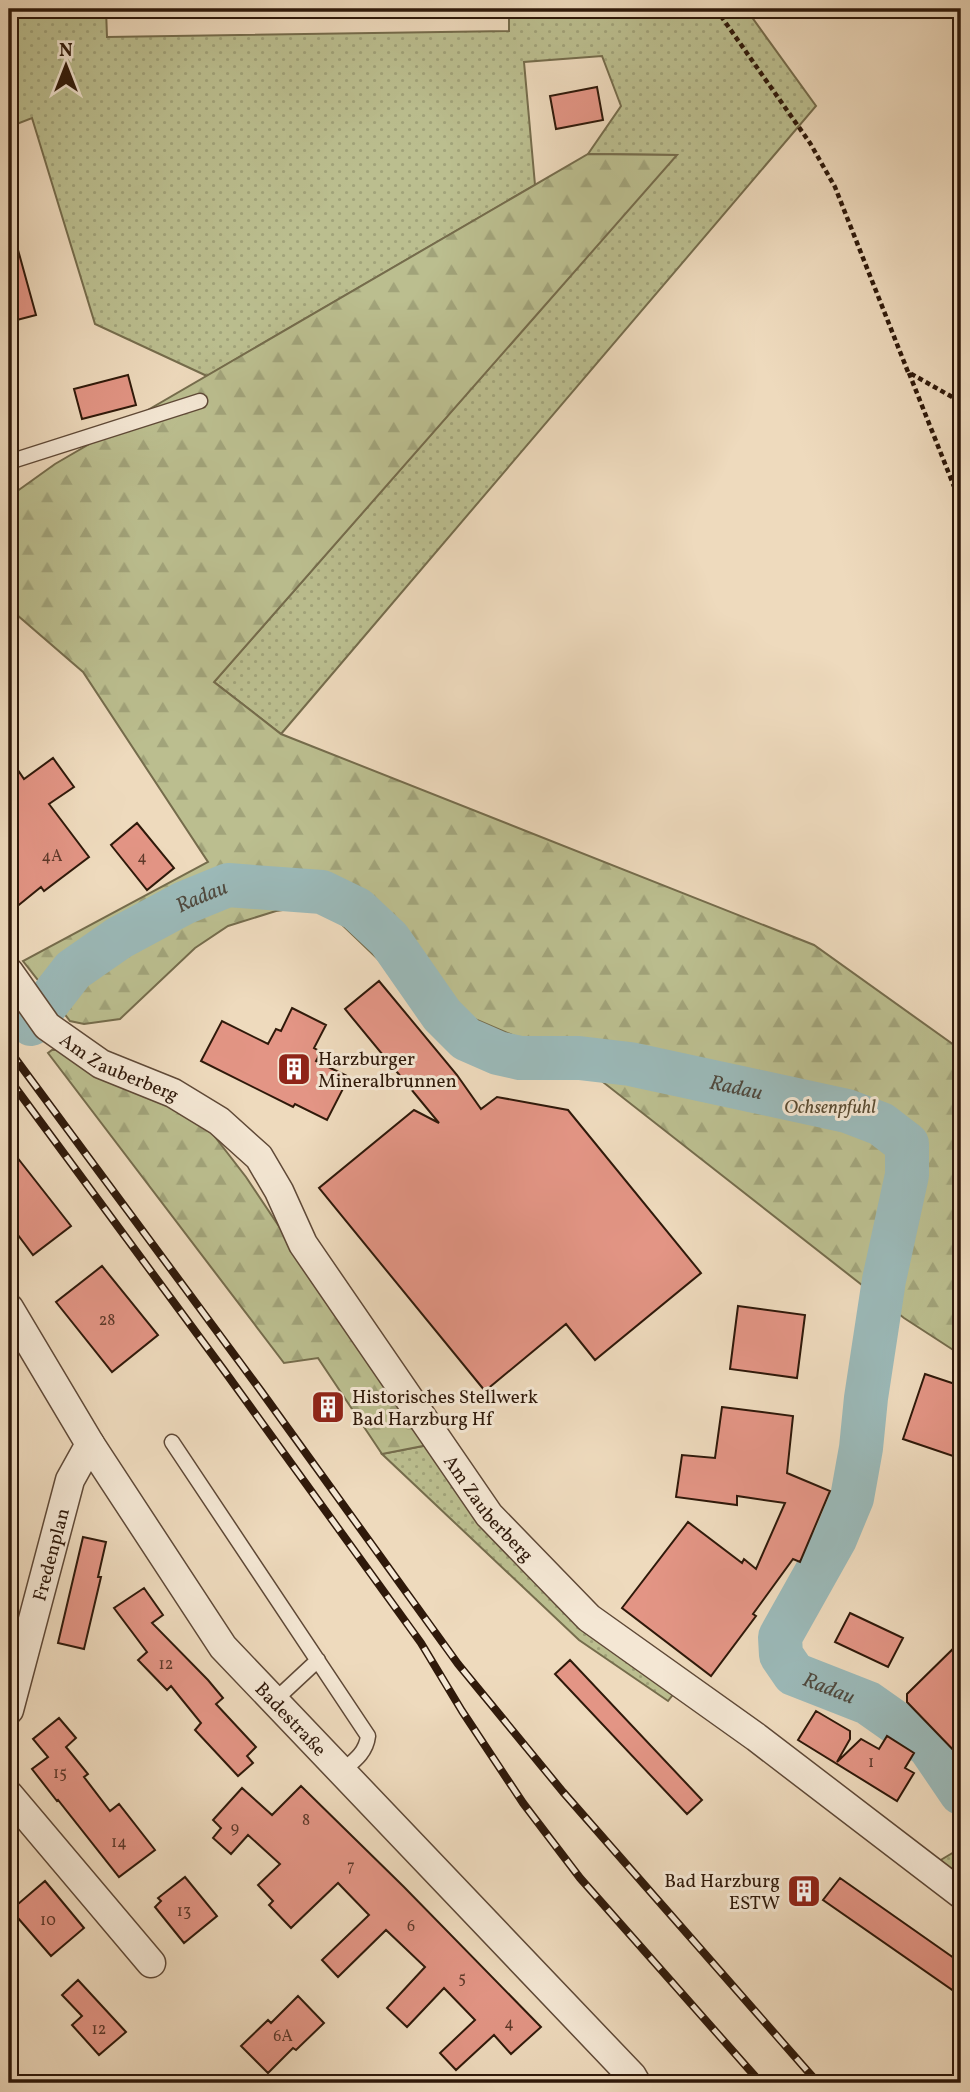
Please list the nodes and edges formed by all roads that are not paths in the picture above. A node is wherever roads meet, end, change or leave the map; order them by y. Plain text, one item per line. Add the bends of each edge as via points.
1 (200, 401) dead end
2 (9, 461) edge
3 (13, 978) edge
4 (9, 1308) edge
5 (172, 1442) dead end
6 (90, 1444) junction
7 (318, 1660) junction
8 (275, 1701) junction
9 (9, 1710) edge
10 (341, 1772) junction
11 (9, 1795) edge
12 (961, 1894) edge
13 (151, 1963) dead end
14 (636, 2083) edge

1 - 2 lane
3 - 12 street, Am Zauberberg via 47,1026 101,1063 173,1093 219,1121 259,1157 303,1244 489,1515 589,1618 757,1737
4 - 6 street, Badestraße
5 - 7 lane
6 - 8 street, Badestraße via 223,1647
6 - 9 street, Fredenplan via 70,1480
7 - 8 lane
7 - 10 lane via 369,1736 361,1754
8 - 10 street, Badestraße
10 - 14 street, Badestraße
11 - 13 street

